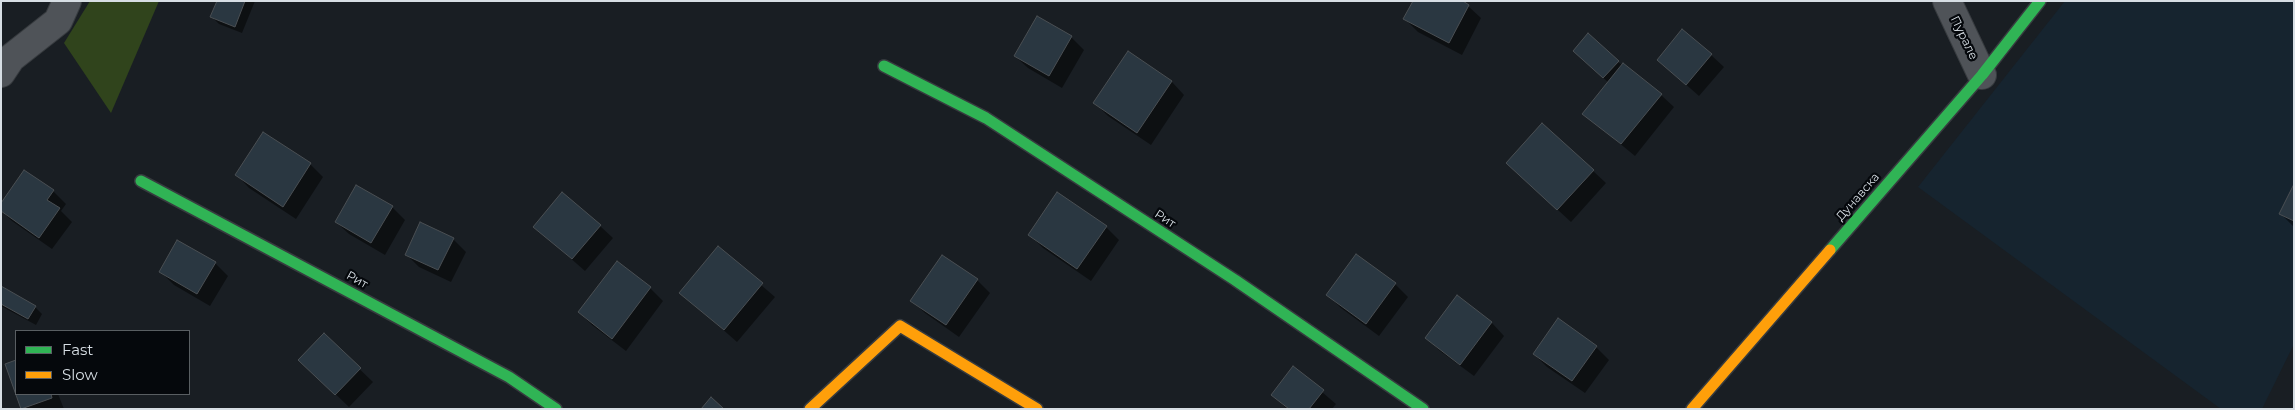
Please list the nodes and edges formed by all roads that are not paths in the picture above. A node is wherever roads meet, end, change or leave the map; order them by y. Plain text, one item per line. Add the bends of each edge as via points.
1 (67, 1) edge
2 (1947, 1) edge
3 (2040, 1) edge
4 (884, 66) dead end
5 (1, 73) edge
6 (1982, 75) junction
7 (141, 180) dead end
8 (556, 409) edge
9 (810, 409) edge
10 (1037, 409) edge
11 (1423, 409) edge
12 (1692, 409) edge

1 - 5 street via 58,20 11,58
2 - 6 street, Пурале
3 - 6 street, Дунавска
4 - 11 street, Рит via 986,118 1235,280
6 - 12 street, Дунавска
7 - 8 street, Рит via 508,377
9 - 10 street via 900,326

